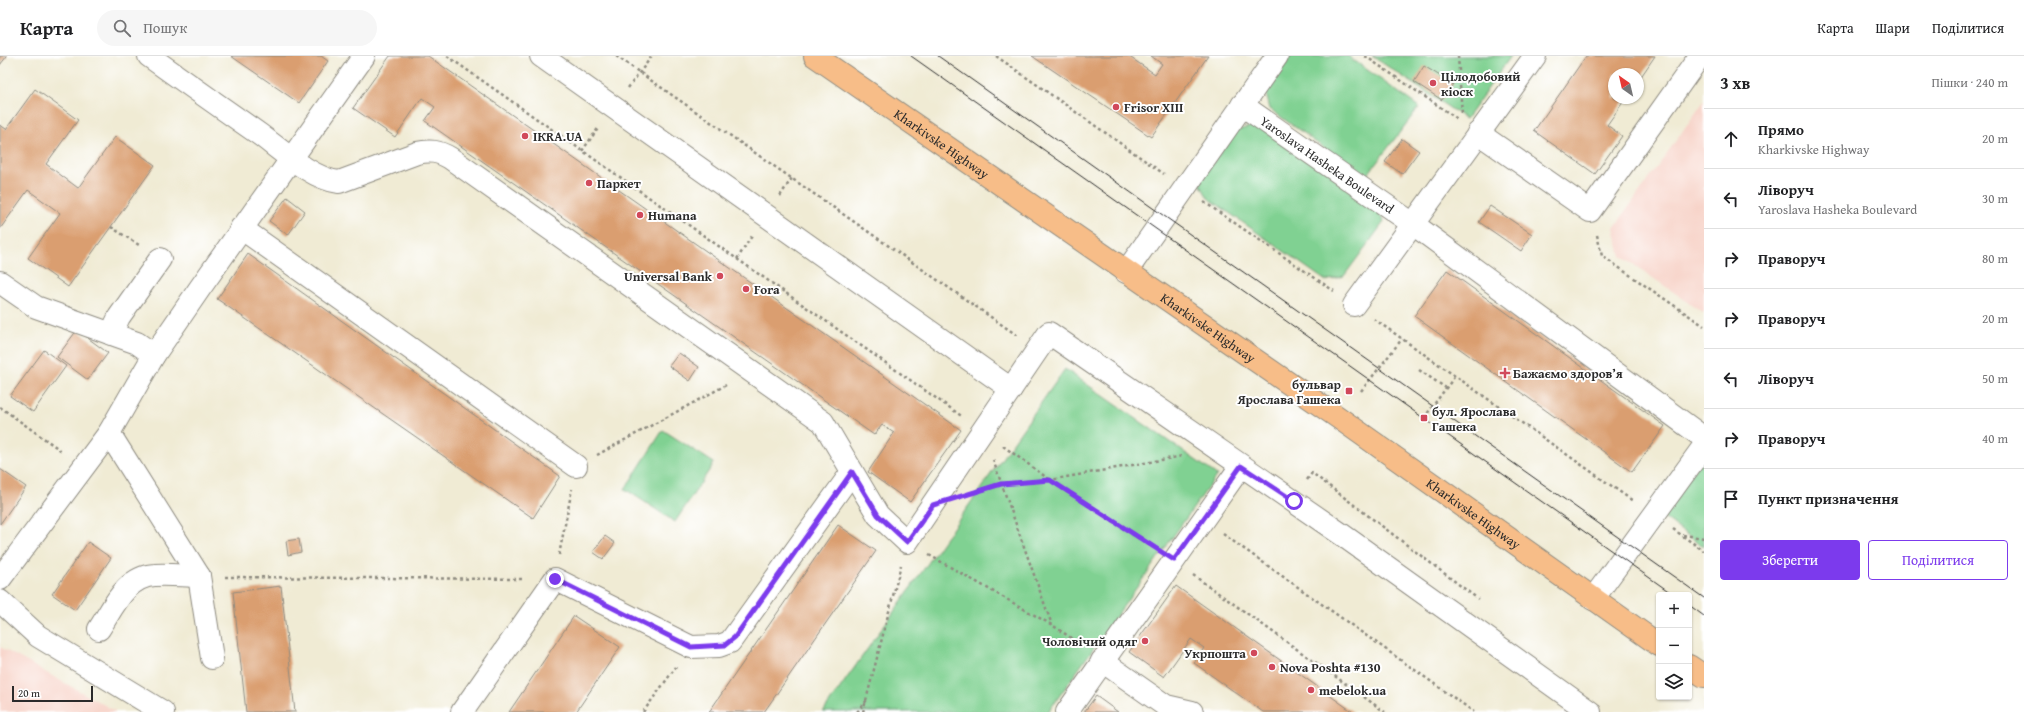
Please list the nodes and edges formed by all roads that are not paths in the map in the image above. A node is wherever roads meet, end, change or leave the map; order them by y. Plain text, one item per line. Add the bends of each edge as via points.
1 (149, 56) edge
2 (364, 56) edge
3 (541, 56) edge
4 (815, 56) edge
5 (1277, 56) edge
6 (1535, 56) edge
7 (1700, 56) edge
8 (1242, 105) junction
9 (1478, 133) junction
10 (292, 158) junction
11 (1413, 224) junction
12 (241, 228) junction
13 (160, 259) dead end
14 (1126, 272) junction
15 (0, 282) edge
16 (1354, 305) dead end
17 (111, 334) junction
18 (154, 355) junction
19 (1011, 389) junction
20 (109, 433) junction
21 (1704, 438) edge
22 (1704, 446) edge
23 (576, 466) road end
24 (1241, 466) junction
25 (852, 472) junction
26 (199, 576) junction
27 (0, 579) edge
28 (1593, 599) junction
29 (0, 601) edge
30 (99, 629) dead end
31 (1656, 643) edge
32 (212, 658) dead end
33 (1102, 661) junction
34 (1692, 668) edge
35 (1704, 676) edge
36 (163, 712) edge
37 (462, 712) edge
38 (1067, 712) edge
39 (1192, 712) edge
40 (1590, 712) edge

1 - 10 street
2 - 10 street
3 - 19 street
4 - 14 main road, Kharkivske Highway
5 - 8 street
6 - 9 street
7 - 9 street via 1590,211
8 - 11 street, Yaroslava Hasheka Boulevard
8 - 14 street
9 - 11 street
10 - 12 street
10 - 25 street via 319,176 340,182 417,153 429,150 440,153 823,422
11 - 16 street
11 - 21 street, Yaroslava Hasheka Boulevard
12 - 18 street
12 - 23 street
13 - 17 street via 119,317
14 - 28 main road, Kharkivske Highway via 1339,418
15 - 17 street via 36,307
17 - 18 street via 137,343
18 - 20 street
19 - 24 street via 1049,333
19 - 25 street via 907,542 878,515
20 - 26 street
20 - 27 street
22 - 28 street
24 - 33 street
24 - 40 street via 1341,534
25 - 37 street via 730,642 719,646 691,647 555,579
26 - 30 street via 154,574 142,577 126,589
26 - 32 street
28 - 31 main road, Kharkivske Highway
29 - 36 street via 38,636
33 - 38 street
33 - 39 street via 1166,706
34 - 35 main road

